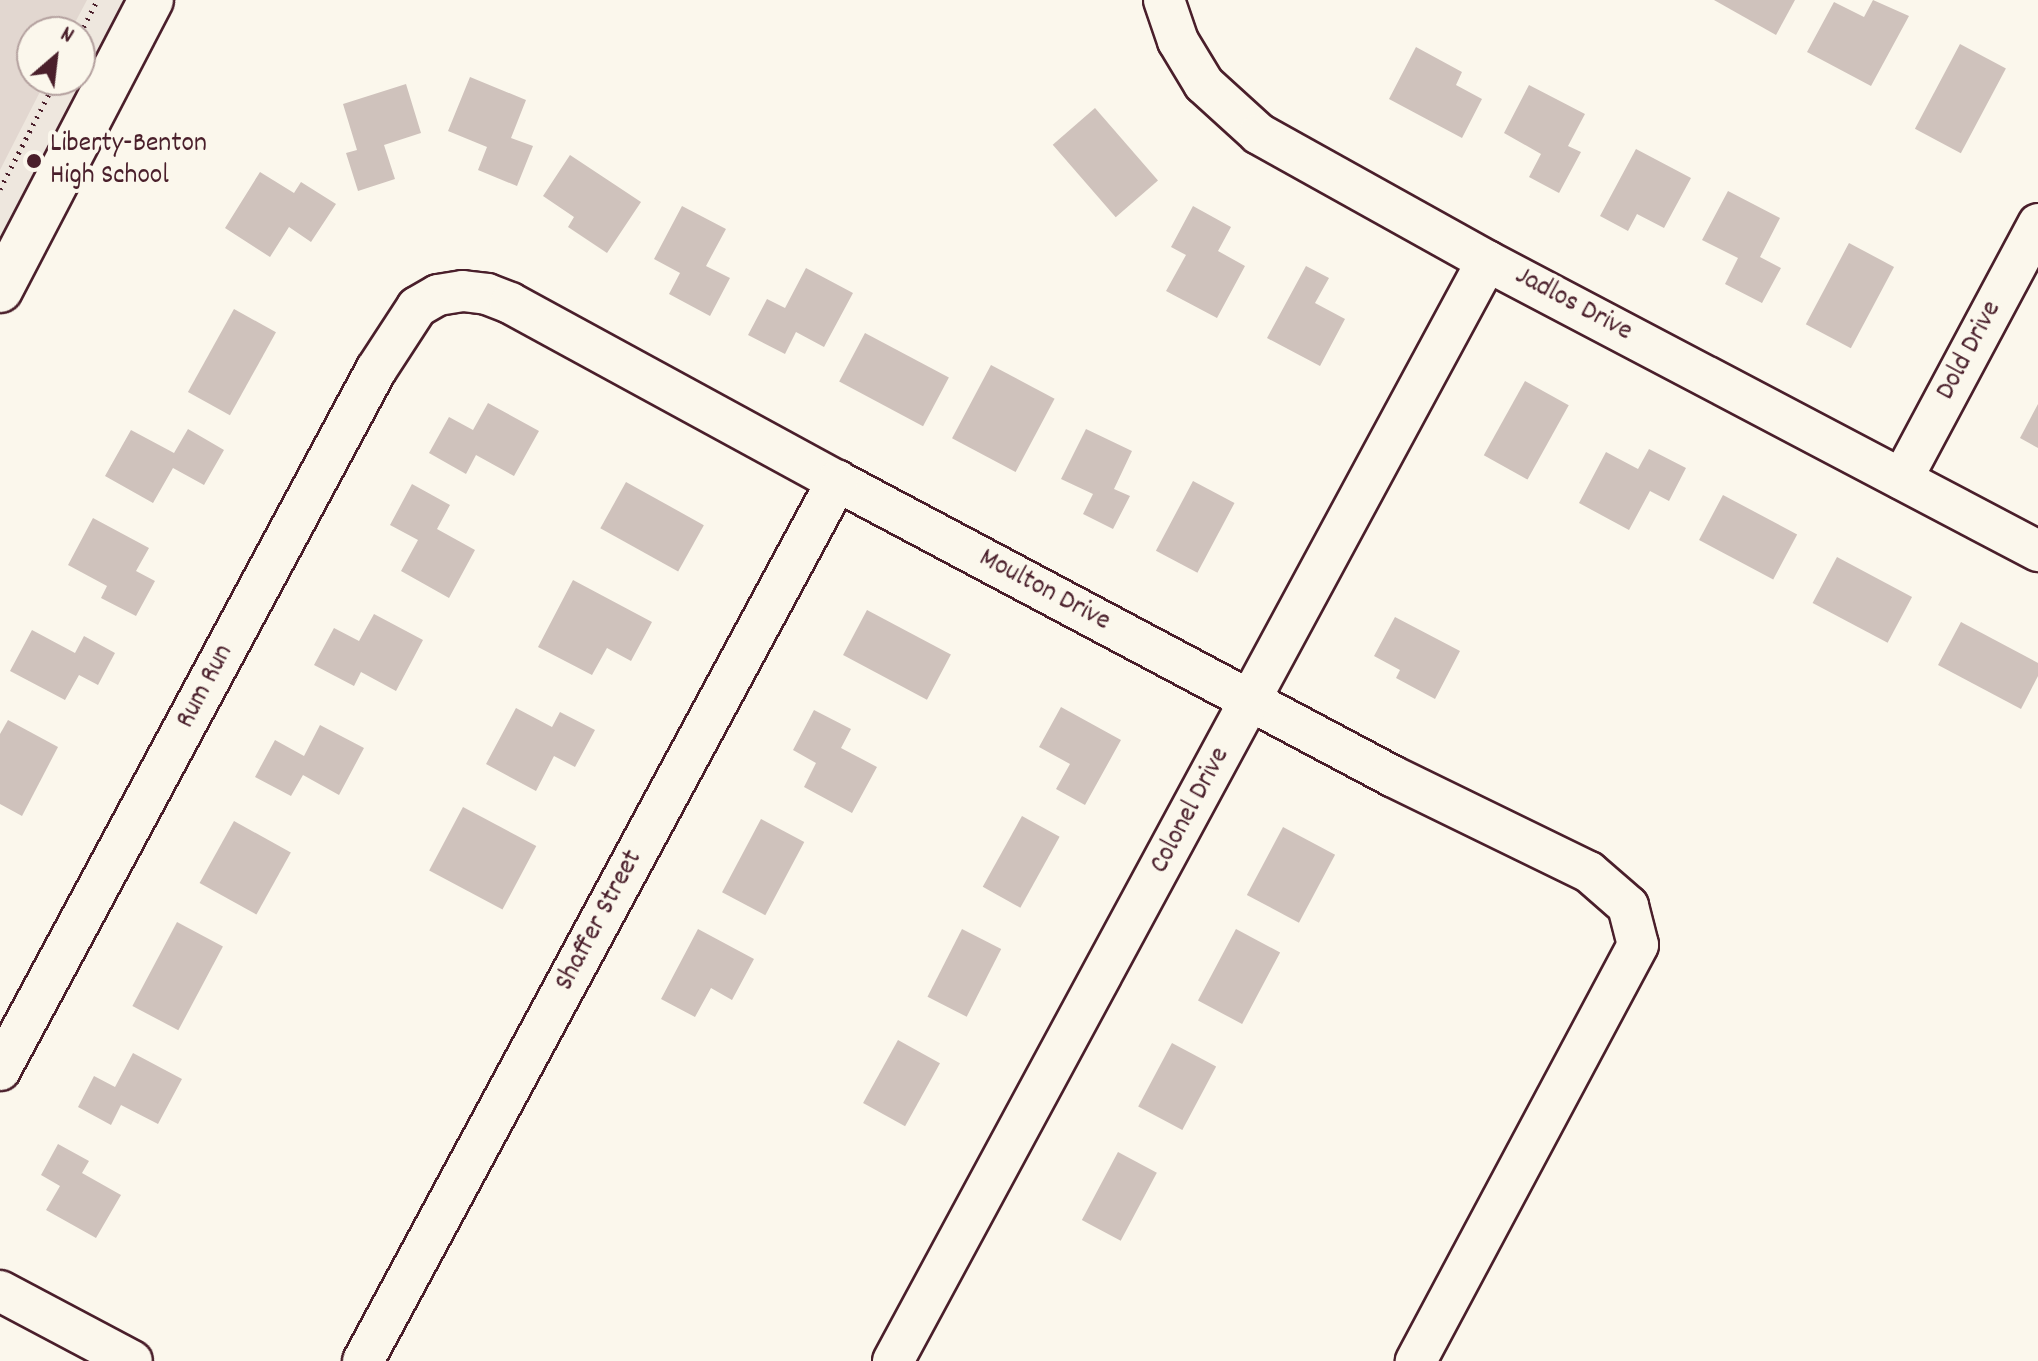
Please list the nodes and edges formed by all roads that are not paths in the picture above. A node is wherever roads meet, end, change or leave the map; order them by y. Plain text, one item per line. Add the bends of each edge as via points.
1 (151, 0) edge
2 (1164, 0) edge
3 (2038, 224) edge
4 (1487, 261) junction
5 (0, 290) edge
6 (417, 307) joint
7 (1902, 479) junction
8 (837, 481) junction
9 (2038, 551) edge
10 (1251, 700) junction
11 (0, 1070) edge
12 (0, 1291) edge
13 (132, 1361) edge
14 (363, 1361) edge
15 (893, 1361) edge
16 (1416, 1361) edge

1 - 5 street
2 - 4 street, Jadlos Drive via 1178,41 1204,84 1259,134
3 - 7 street, Dold Drive
4 - 7 street, Jadlos Drive
4 - 10 street, Colonel Drive
6 - 8 street, Moulton Drive via 438,295 463,291 510,303
6 - 11 street, Rum Run via 376,370
7 - 9 street, Jadlos Drive
8 - 10 street, Moulton Drive
8 - 14 street, Shaffer Street
10 - 15 street, Colonel Drive
10 - 16 street, Moulton Drive via 1589,872 1628,906 1638,945
12 - 13 street

